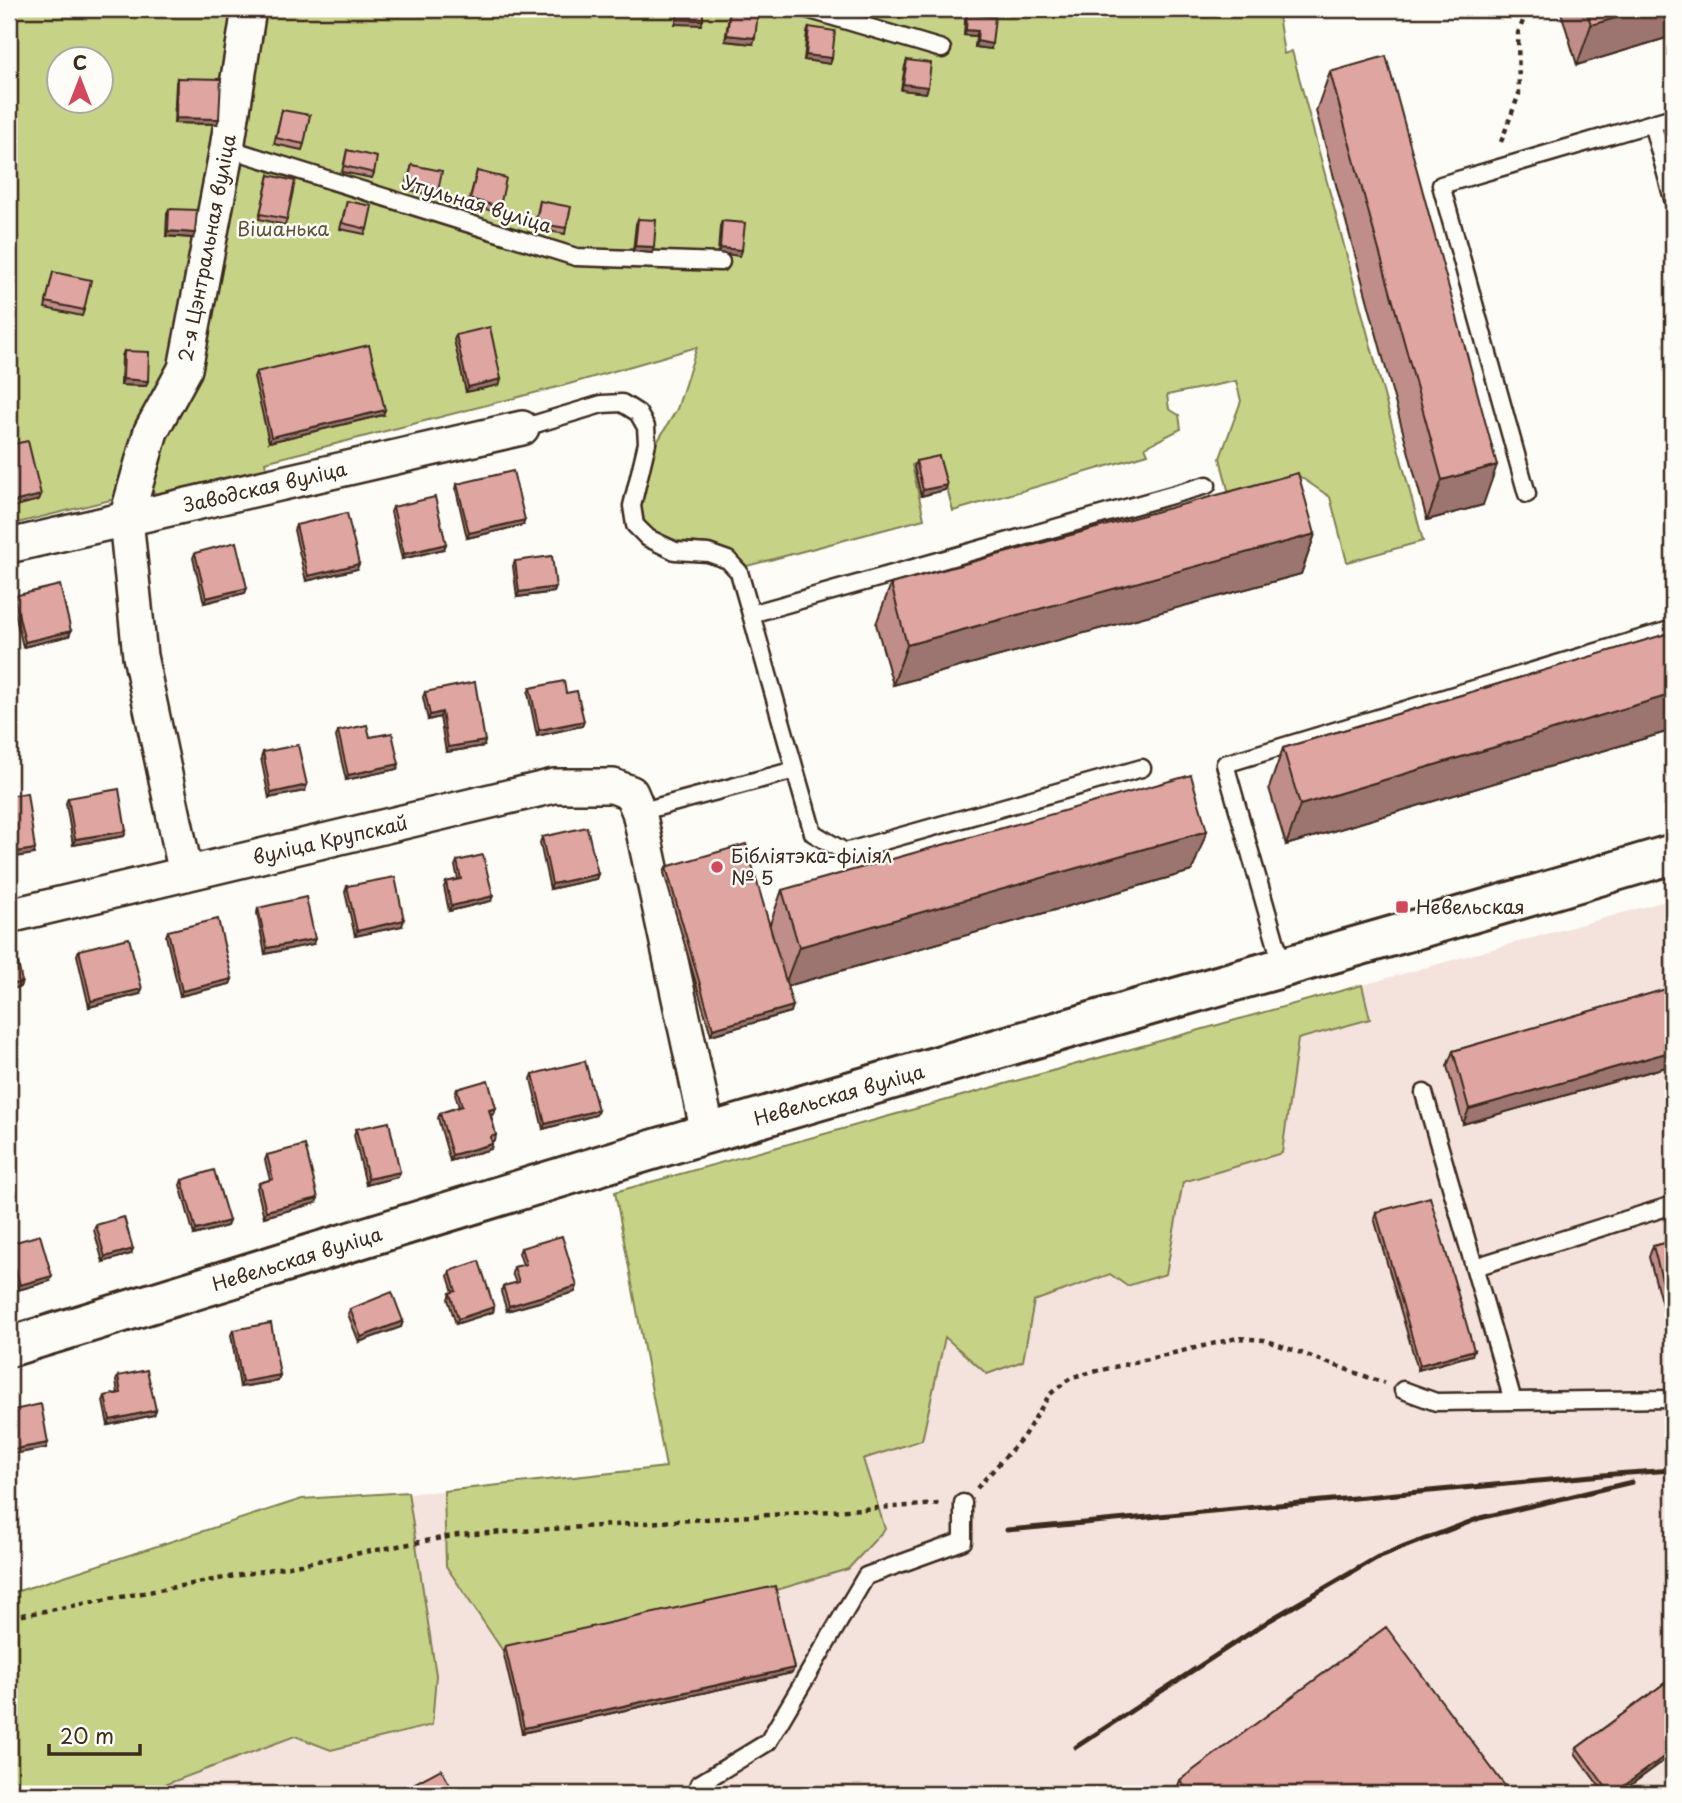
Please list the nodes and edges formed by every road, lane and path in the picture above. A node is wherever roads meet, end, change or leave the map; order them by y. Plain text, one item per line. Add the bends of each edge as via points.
1 (249, 9) edge
2 (807, 9) edge
3 (1528, 9) edge
4 (942, 49) dead end
5 (1673, 117) edge
6 (1652, 123) junction
7 (227, 148) junction
8 (1483, 173) junction
9 (1673, 199) edge
10 (721, 262) dead end
11 (522, 428) joint
12 (1207, 485) dead end
13 (1527, 494) dead end
14 (126, 519) junction
15 (9, 546) edge
16 (751, 614) junction
17 (1673, 629) edge
18 (1142, 768) dead end
19 (795, 770) junction
20 (639, 812) junction
21 (1673, 854) edge
22 (186, 874) junction
23 (9, 916) edge
24 (1283, 968) junction
25 (1424, 1093) dead end
26 (708, 1133) junction
27 (1673, 1205) edge
28 (1475, 1267) junction
29 (9, 1347) edge
30 (1403, 1390) joint
31 (1673, 1399) edge
32 (1513, 1401) junction
33 (963, 1503) junction
34 (12, 1617) dead end
35 (698, 1794) edge

1 - 7 street, 2-я Цэнтральная вуліца
2 - 4 lane
3 - 8 path via 1518,33 1519,94 1502,141
5 - 6 lane
6 - 8 lane
6 - 9 lane
7 - 10 lane, Утульная вуліца via 576,257
7 - 14 street, 2-я Цэнтральная вуліца via 185,369 151,431
8 - 13 lane via 1441,185
11 - 14 street, Заводская вуліца
11 - 16 lane via 602,404 622,403 638,413 646,427 647,443 632,506 635,525 648,538 675,551 708,553 728,560 739,572
12 - 16 lane
14 - 15 street, Заводская вуліца
14 - 22 street via 140,656
16 - 19 lane
17 - 24 lane via 1225,764
18 - 19 lane via 845,852 813,834
19 - 20 lane
20 - 22 street, вуліца Крупскай via 631,793 612,786 554,786
20 - 26 street
21 - 24 street, Невельская вуліца
22 - 23 street, вуліца Крупскай
24 - 26 street, Невельская вуліца
25 - 28 lane
26 - 29 street, Невельская вуліца
27 - 28 lane
28 - 32 lane
30 - 32 lane via 1436,1402
30 - 33 path via 1265,1340 1237,1338 1072,1377 1051,1394 1023,1437
31 - 32 lane
33 - 34 path via 458,1535
33 - 35 lane via 963,1541 866,1576 768,1742 699,1784

